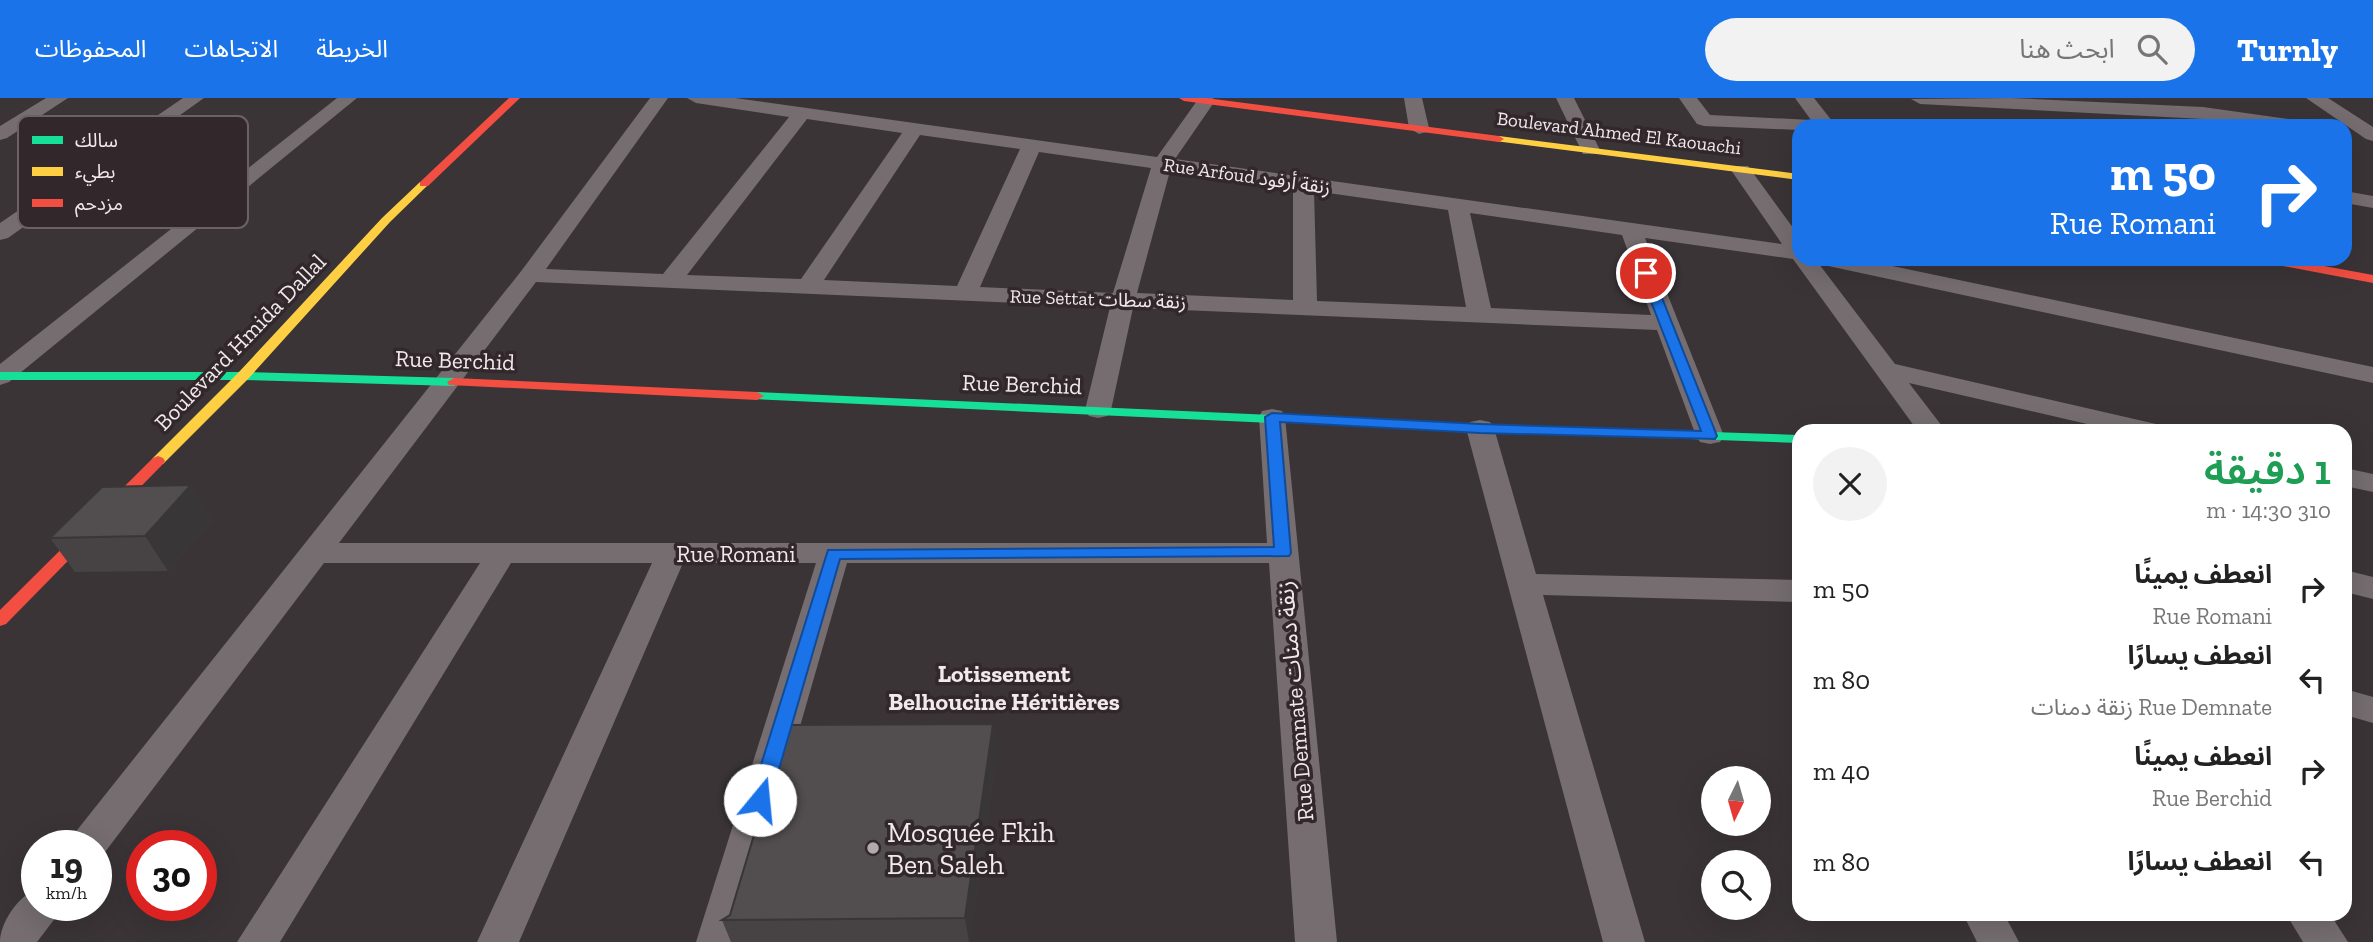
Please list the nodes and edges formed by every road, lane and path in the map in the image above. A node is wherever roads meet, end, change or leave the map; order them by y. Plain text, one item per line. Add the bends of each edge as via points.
1 (59, 98) edge
2 (195, 98) edge
3 (348, 98) edge
4 (515, 98) edge
5 (659, 98) edge
6 (696, 98) edge
7 (1413, 98) edge
8 (1564, 98) edge
9 (1688, 98) edge
10 (1804, 98) edge
11 (2144, 98) edge
12 (2315, 98) edge
13 (1195, 99) edge
14 (1919, 99) edge
15 (2161, 111) junction
16 (802, 113) junction
17 (30, 116) edge
18 (169, 116) edge
19 (1939, 117) dead end
20 (1820, 119) edge
21 (2246, 119) edge
22 (2346, 119) edge
23 (18, 123) edge
24 (2352, 123) edge
25 (1792, 124) edge
26 (1419, 128) junction
27 (914, 129) junction
28 (0, 134) edge
29 (2352, 136) edge
30 (2373, 137) edge
31 (1031, 145) junction
32 (1590, 150) junction
33 (1162, 163) junction
34 (1741, 170) junction
35 (1792, 176) edge
36 (248, 178) edge
37 (1303, 183) junction
38 (2352, 198) edge
39 (2373, 202) edge
40 (1458, 205) junction
41 (18, 221) edge
42 (186, 228) edge
43 (1630, 228) junction
44 (0, 233) edge
45 (1792, 243) edge
46 (1792, 252) edge
47 (1809, 266) edge
48 (1860, 266) edge
49 (2304, 266) edge
50 (530, 275) junction
51 (2373, 279) edge
52 (669, 282) junction
53 (808, 287) junction
54 (965, 294) junction
55 (1123, 300) junction
56 (1305, 307) junction
57 (1480, 315) junction
58 (1666, 323) junction
59 (1886, 370) junction
60 (2373, 375) edge
61 (243, 376) junction
62 (0, 377) edge
63 (445, 382) junction
64 (1098, 410) junction
65 (1272, 417) junction
66 (1926, 424) edge
67 (2120, 424) edge
68 (1480, 428) junction
69 (1710, 436) junction
70 (1792, 439) edge
71 (2352, 479) edge
72 (2373, 484) edge
73 (314, 553) junction
74 (1283, 553) junction
75 (501, 554) junction
76 (672, 554) junction
77 (834, 554) junction
78 (2352, 583) edge
79 (1522, 584) junction
80 (2373, 588) edge
81 (1792, 592) edge
82 (0, 620) edge
83 (2352, 704) edge
84 (2373, 710) edge
85 (100, 830) edge
86 (29, 921) edge
87 (1987, 921) edge
88 (2310, 921) edge
89 (13, 942) edge
90 (258, 942) edge
91 (498, 942) edge
92 (717, 942) edge
93 (1316, 942) edge
94 (1625, 942) edge
95 (1998, 942) edge
96 (2327, 942) edge

1 - 17 street
2 - 18 street
3 - 36 street
4 - 61 street, Boulevard Hmida Dallal via 386,220
5 - 50 street
6 - 16 street, Rue Arfoud زنقة أرفود
7 - 26 street
8 - 32 street
9 - 25 street via 1704,120
10 - 20 street
11 - 15 street
12 - 22 street
13 - 26 street, Boulevard Ahmed El Kaouachi
13 - 33 street
14 - 15 street
14 - 19 street
15 - 21 street
16 - 27 street, Rue Arfoud زنقة أرفود
16 - 52 street
23 - 28 street
24 - 30 street
26 - 32 street, Boulevard Ahmed El Kaouachi
27 - 31 street, Rue Arfoud زنقة أرفود
27 - 53 street
29 - 30 street
31 - 33 street, Rue Arfoud زنقة أرفود
31 - 54 street
32 - 34 street, Boulevard Ahmed El Kaouachi
33 - 37 street, Rue Arfoud زنقة أرفود
33 - 55 street
34 - 35 street, Boulevard Ahmed El Kaouachi
34 - 45 street
37 - 40 street, Rue Arfoud زنقة أرفود
37 - 56 street
38 - 39 street
40 - 43 street, Rue Arfoud زنقة أرفود
40 - 57 street
41 - 44 street
42 - 62 street
43 - 46 street, Rue Arfoud زنقة أرفود
43 - 58 street
47 - 59 street
48 - 60 street
49 - 51 street
50 - 52 street, Rue Settat زنقة سطات
50 - 63 street
52 - 53 street, Rue Settat زنقة سطات
53 - 54 street, Rue Settat زنقة سطات
54 - 55 street, Rue Settat زنقة سطات
55 - 56 street, Rue Settat زنقة سطات
55 - 64 street
56 - 57 street, Rue Settat زنقة سطات
57 - 58 street, Rue Settat زنقة سطات
58 - 69 street
59 - 66 street
59 - 67 street
61 - 62 street, Rue Berchid
61 - 63 street, Rue Berchid
61 - 82 street, Boulevard Hmida Dallal
63 - 64 street, Rue Berchid
63 - 73 street
64 - 65 street, Rue Berchid
65 - 68 street, Rue Berchid
65 - 74 street, Rue Demnate زنقة دمنات
68 - 69 street, Rue Berchid
68 - 79 street
69 - 70 street, Rue Berchid
71 - 72 street
73 - 75 street, Rue Romani
73 - 85 street
74 - 77 street, Rue Romani
74 - 93 street, Rue Demnate زنقة دمنات
75 - 76 street, Rue Romani
75 - 90 street
76 - 77 street, Rue Romani
76 - 91 street
77 - 92 street
78 - 80 street
79 - 81 street
79 - 94 street
83 - 84 street
86 - 89 street
87 - 95 street
88 - 96 street

